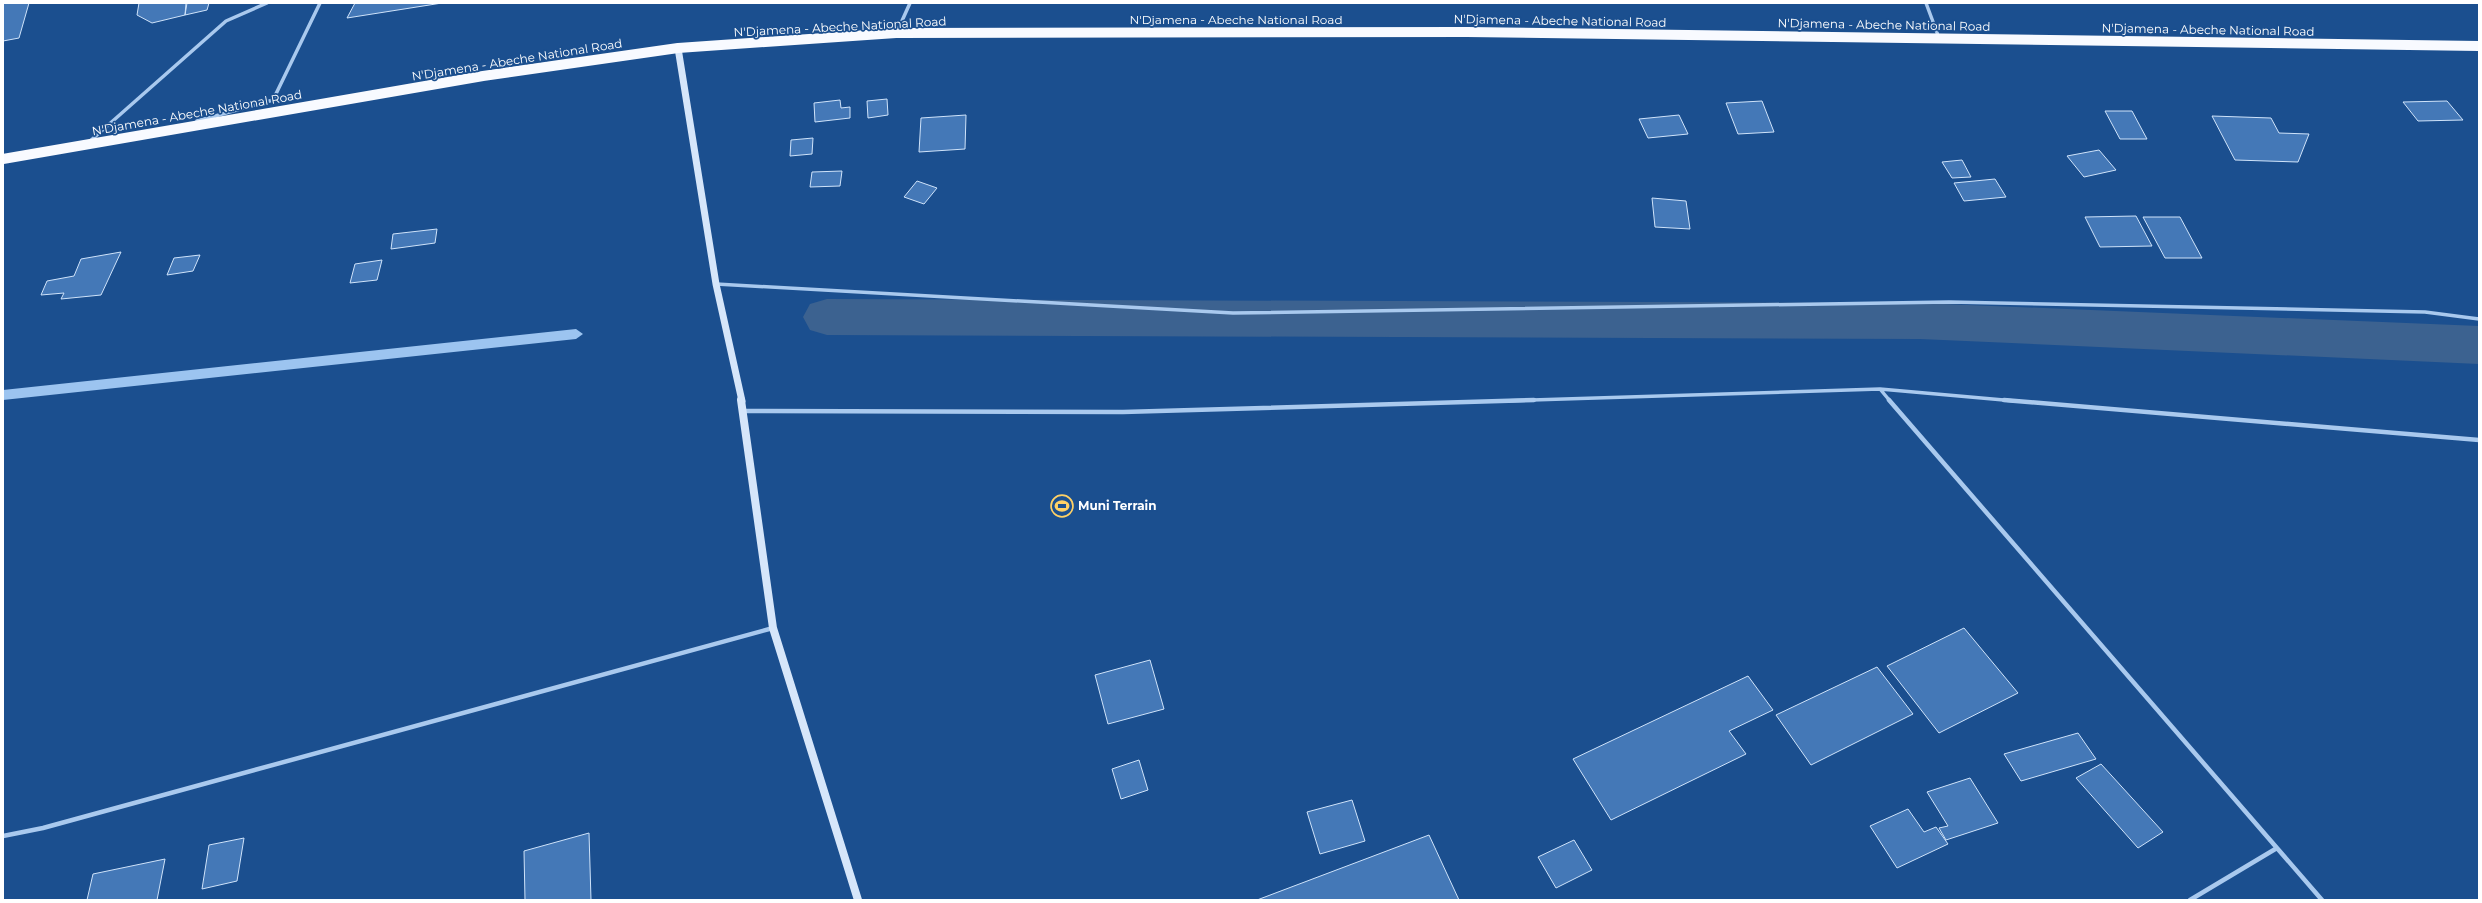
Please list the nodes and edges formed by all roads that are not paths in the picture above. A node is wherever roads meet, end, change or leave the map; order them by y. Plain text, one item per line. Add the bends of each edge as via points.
1 (267, 3) edge
2 (320, 3) edge
3 (910, 3) edge
4 (1926, 3) edge
5 (896, 33) junction
6 (1939, 38) junction
7 (2479, 46) edge
8 (678, 48) junction
9 (162, 131) junction
10 (86, 144) junction
11 (3, 159) edge
12 (716, 284) junction
13 (2479, 318) edge
14 (1880, 389) junction
15 (744, 411) junction
16 (2479, 440) edge
17 (773, 628) junction
18 (3, 836) edge
19 (2277, 848) junction
20 (858, 900) edge
21 (2190, 900) edge
22 (2322, 900) edge

1 - 10 street via 226,21
2 - 9 street via 273,100
3 - 5 street
4 - 6 street
5 - 6 highway, N'Djamena - Abeche National Road via 1467,32
5 - 8 highway, N'Djamena - Abeche National Road
6 - 7 highway, N'Djamena - Abeche National Road
8 - 9 highway, N'Djamena - Abeche National Road via 483,76
8 - 12 main road
9 - 10 highway, N'Djamena - Abeche National Road
10 - 11 highway, N'Djamena - Abeche National Road
12 - 13 street via 1234,313 1949,302 2425,312
12 - 15 main road
14 - 15 street via 1123,412
14 - 16 street
14 - 19 street
15 - 17 main road
17 - 18 street via 43,828
17 - 20 main road
19 - 21 street
19 - 22 street

